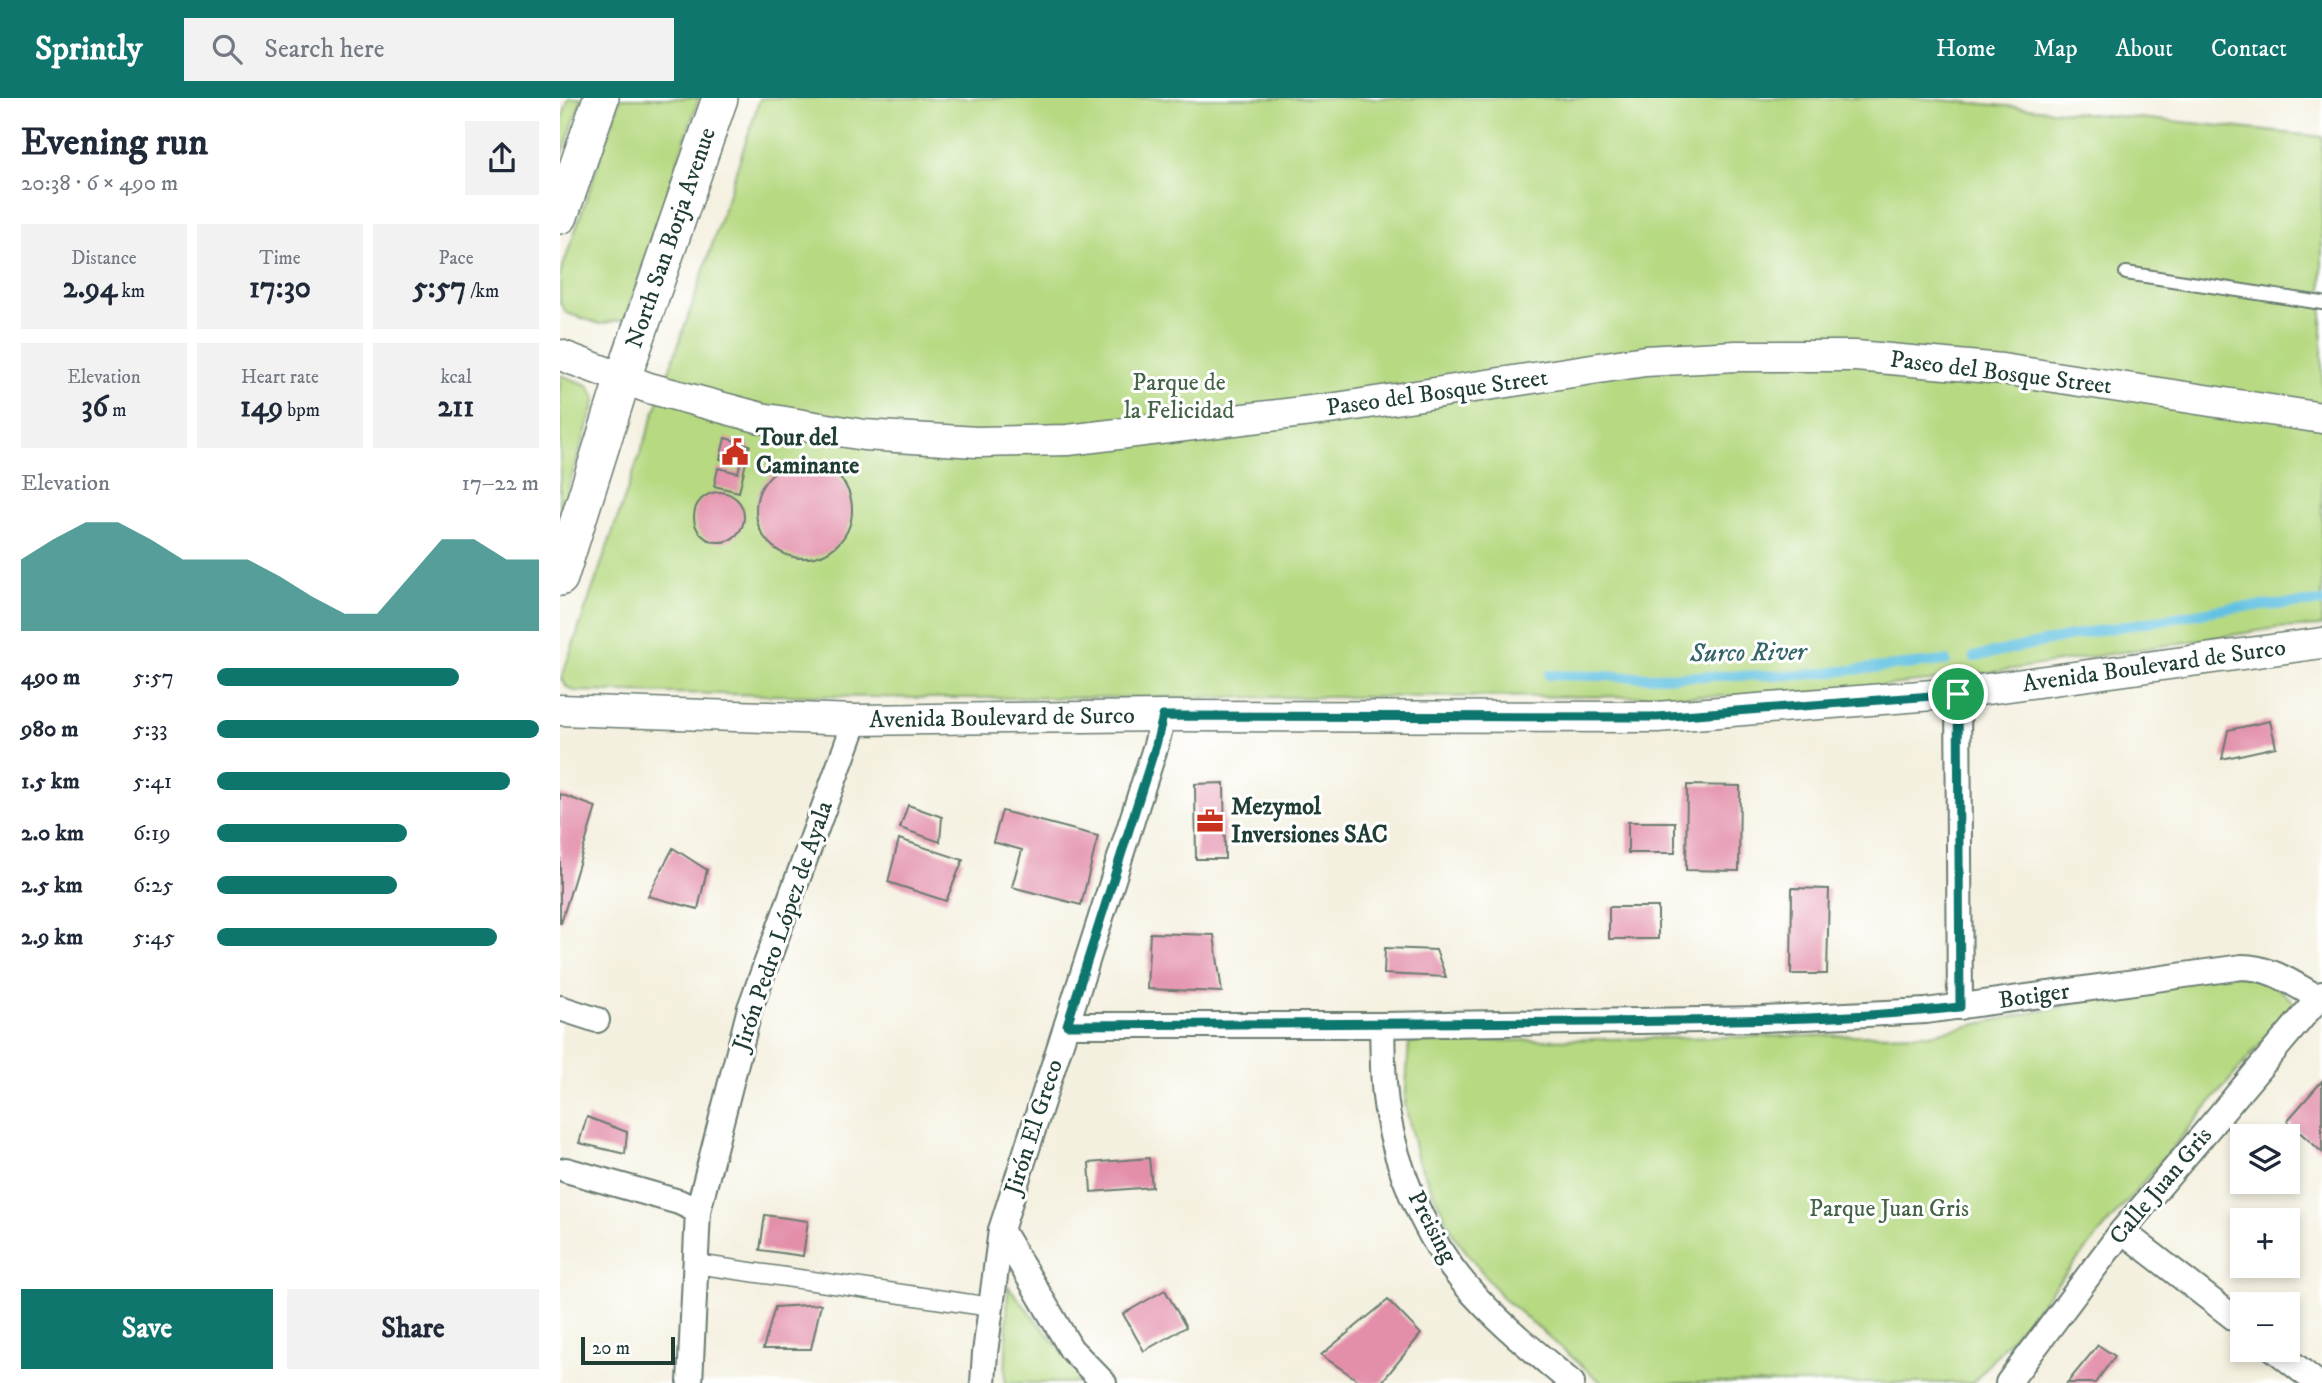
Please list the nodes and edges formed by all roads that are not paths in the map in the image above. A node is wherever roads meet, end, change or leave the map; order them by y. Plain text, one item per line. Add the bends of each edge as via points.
1 (601, 98) edge
2 (719, 98) edge
3 (567, 178) edge
4 (560, 216) edge
5 (2126, 273) dead end
6 (2322, 303) edge
7 (560, 355) edge
8 (622, 378) junction
9 (2322, 418) edge
10 (560, 578) edge
11 (2322, 643) edge
12 (1958, 694) junction
13 (560, 710) edge
14 (1163, 716) junction
15 (856, 720) junction
16 (2321, 996) edge
17 (1960, 1007) junction
18 (560, 1008) edge
19 (597, 1020) dead end
20 (1067, 1025) junction
21 (1382, 1025) junction
22 (566, 1170) dead end
23 (698, 1211) junction
24 (1001, 1230) junction
25 (2122, 1231) junction
26 (696, 1264) junction
27 (991, 1307) junction
28 (2230, 1315) edge
29 (2290, 1362) edge
30 (690, 1383) edge
31 (983, 1383) edge
32 (1104, 1383) edge
33 (1572, 1383) edge
34 (2008, 1383) edge
35 (2317, 1383) edge

1 - 3 main road
2 - 8 main road, North San Borja Avenue
3 - 4 main road
5 - 6 lane
7 - 8 street, Paseo del Bosque Street
8 - 9 street, Paseo del Bosque Street via 761,418 864,435 978,442 1068,440 1336,408 1645,361 1736,356 1856,356 2002,369
8 - 10 main road, North San Borja Avenue
11 - 12 street, Avenida Boulevard de Surco
12 - 14 street, Avenida Boulevard de Surco via 1657,717
12 - 17 street
13 - 15 street, Avenida Boulevard de Surco
14 - 15 street, Avenida Boulevard de Surco
14 - 20 street, Jirón El Greco
15 - 23 street, Jirón Pedro López de Ayala via 750,1008
16 - 17 street, Botiger via 2270,971 2242,967
16 - 25 street, Calle Juan Gris
17 - 21 street, Botiger via 1762,1020
18 - 19 street
20 - 21 street, Botiger
20 - 24 street, Jirón El Greco
21 - 33 street, Preising via 1388,1115 1420,1213 1452,1268 1502,1323
22 - 23 street
23 - 26 street, Jirón Pedro López de Ayala
24 - 27 street, Jirón El Greco
24 - 32 street via 1071,1349
25 - 28 street
25 - 34 street, Calle Juan Gris
26 - 27 street
26 - 30 street, Jirón Pedro López de Ayala
27 - 31 street, Jirón El Greco
29 - 35 street

